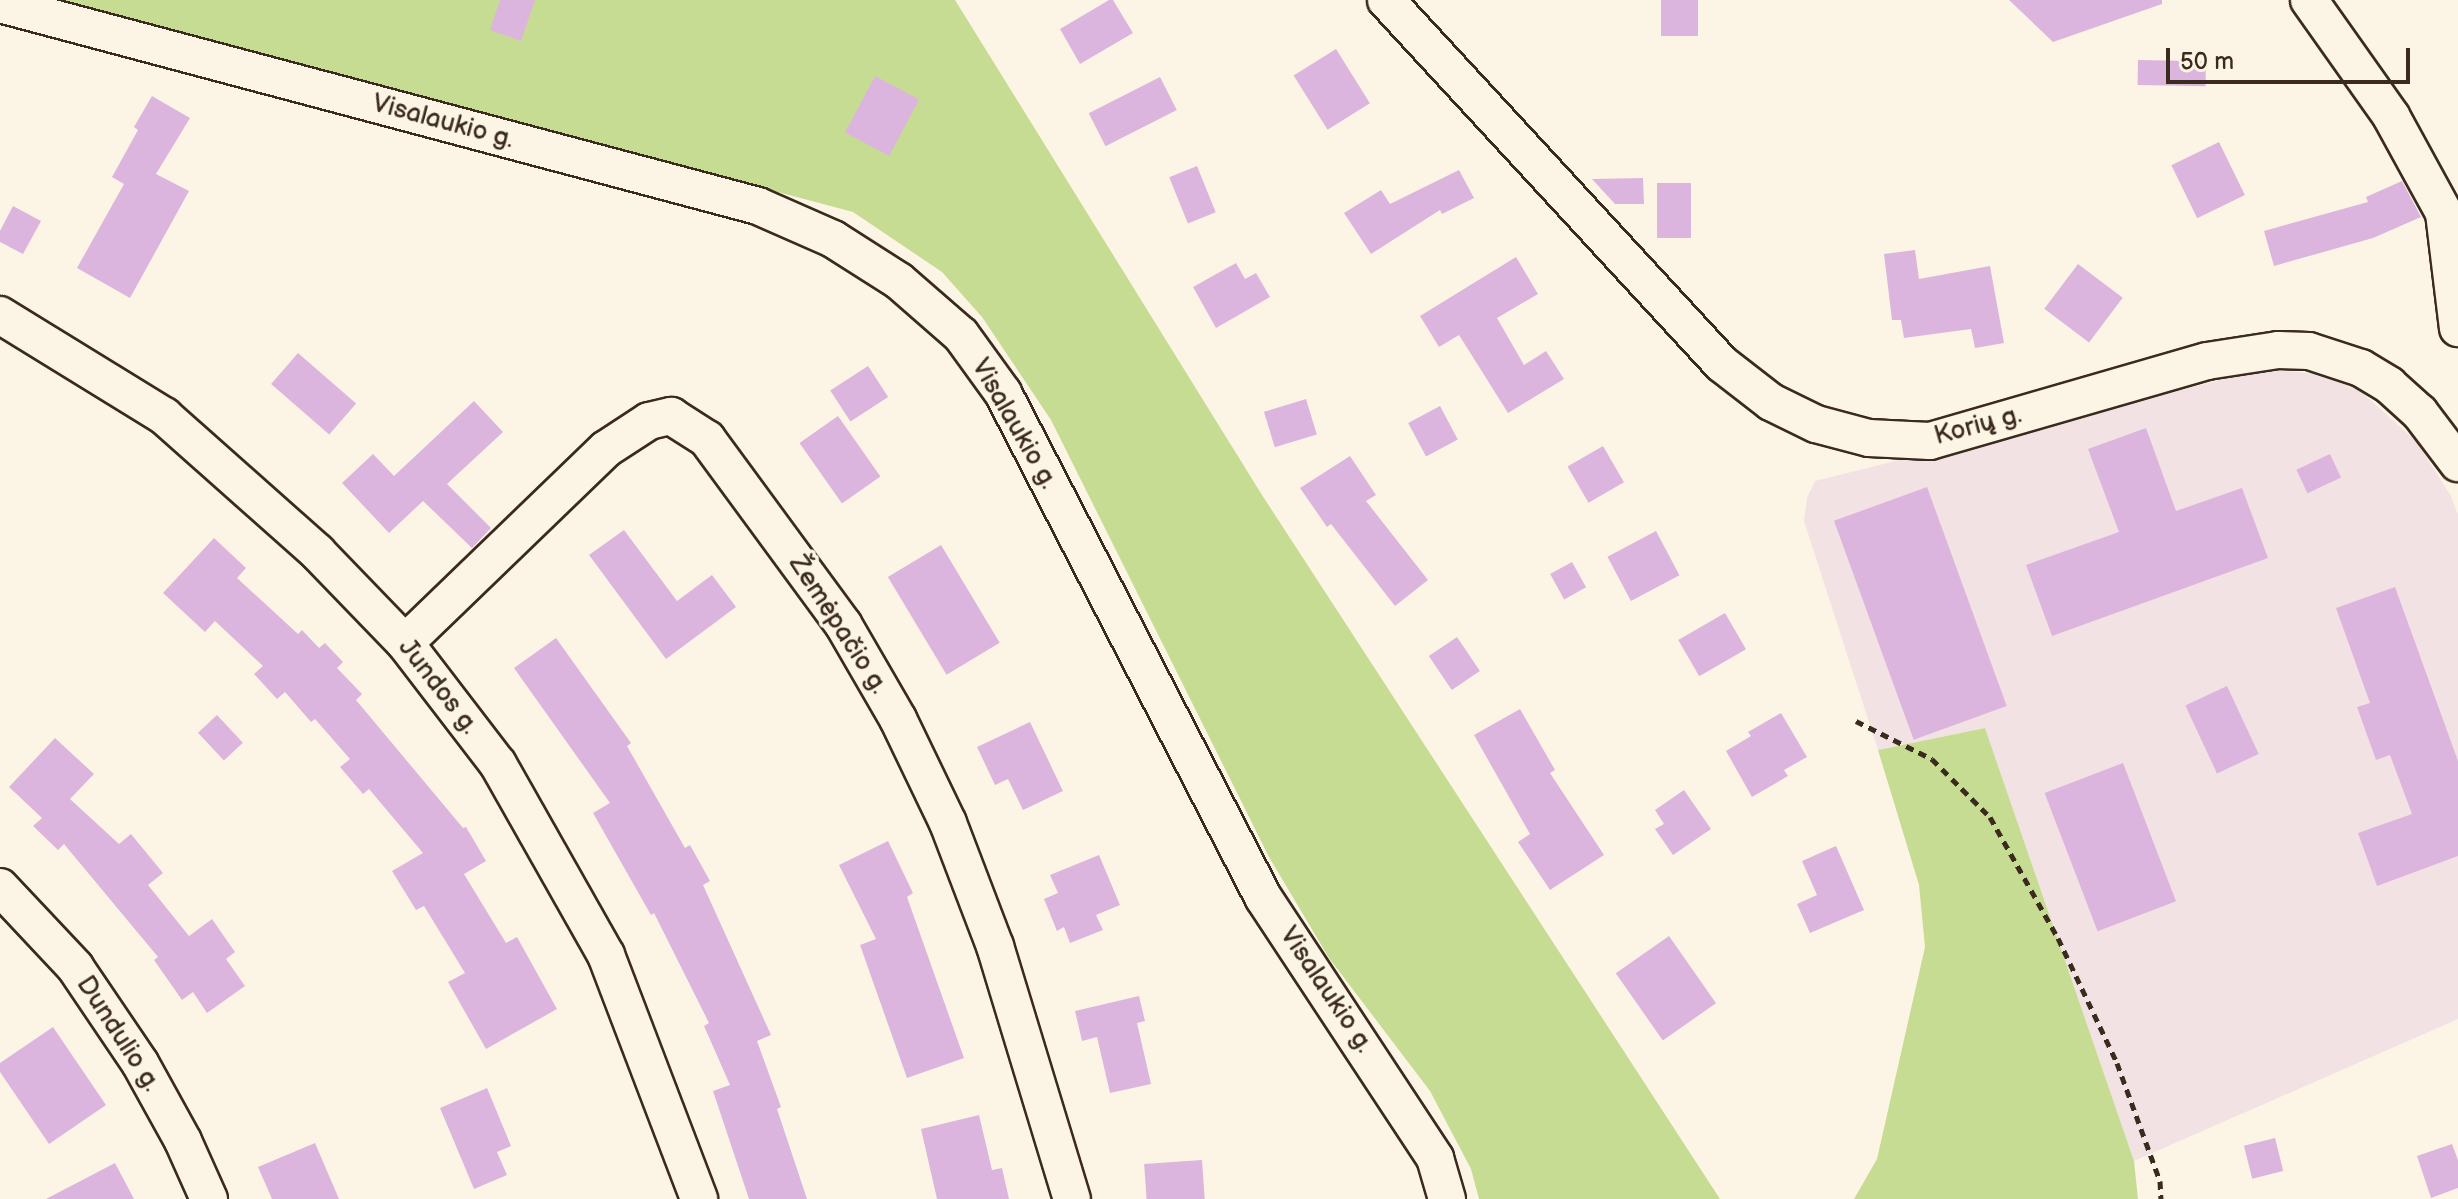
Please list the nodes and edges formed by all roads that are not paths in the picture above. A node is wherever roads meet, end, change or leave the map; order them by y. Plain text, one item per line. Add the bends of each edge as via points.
1 (1386, 0) edge
2 (2309, 0) edge
3 (4, 3) edge
4 (0, 315) edge
5 (2458, 328) edge
6 (2458, 445) edge
7 (2458, 464) edge
8 (405, 643) junction
9 (0, 887) edge
10 (209, 1199) edge
11 (699, 1199) edge
12 (1072, 1199) edge
13 (1447, 1199) edge

1 - 7 street, Korių g. via 1722,364 1771,402 1816,424 1869,438 1930,441 2207,361 2278,350 2309,351 2361,368 2389,385 2420,413
2 - 5 street via 2391,116 2444,213
3 - 13 street, Visalaukio g. via 758,206 833,239 899,281 961,335 1003,393 1263,897 1414,1122 1435,1158
4 - 8 street, Jundos g. via 164,416 317,552
6 - 7 street
8 - 11 street, Jundos g. via 498,764 606,955
8 - 12 street, Žemėpačio g. via 606,449 649,421 671,416 707,439 843,624 898,719 948,823 995,946
9 - 10 street, Dundulio g. via 75,967 140,1063

